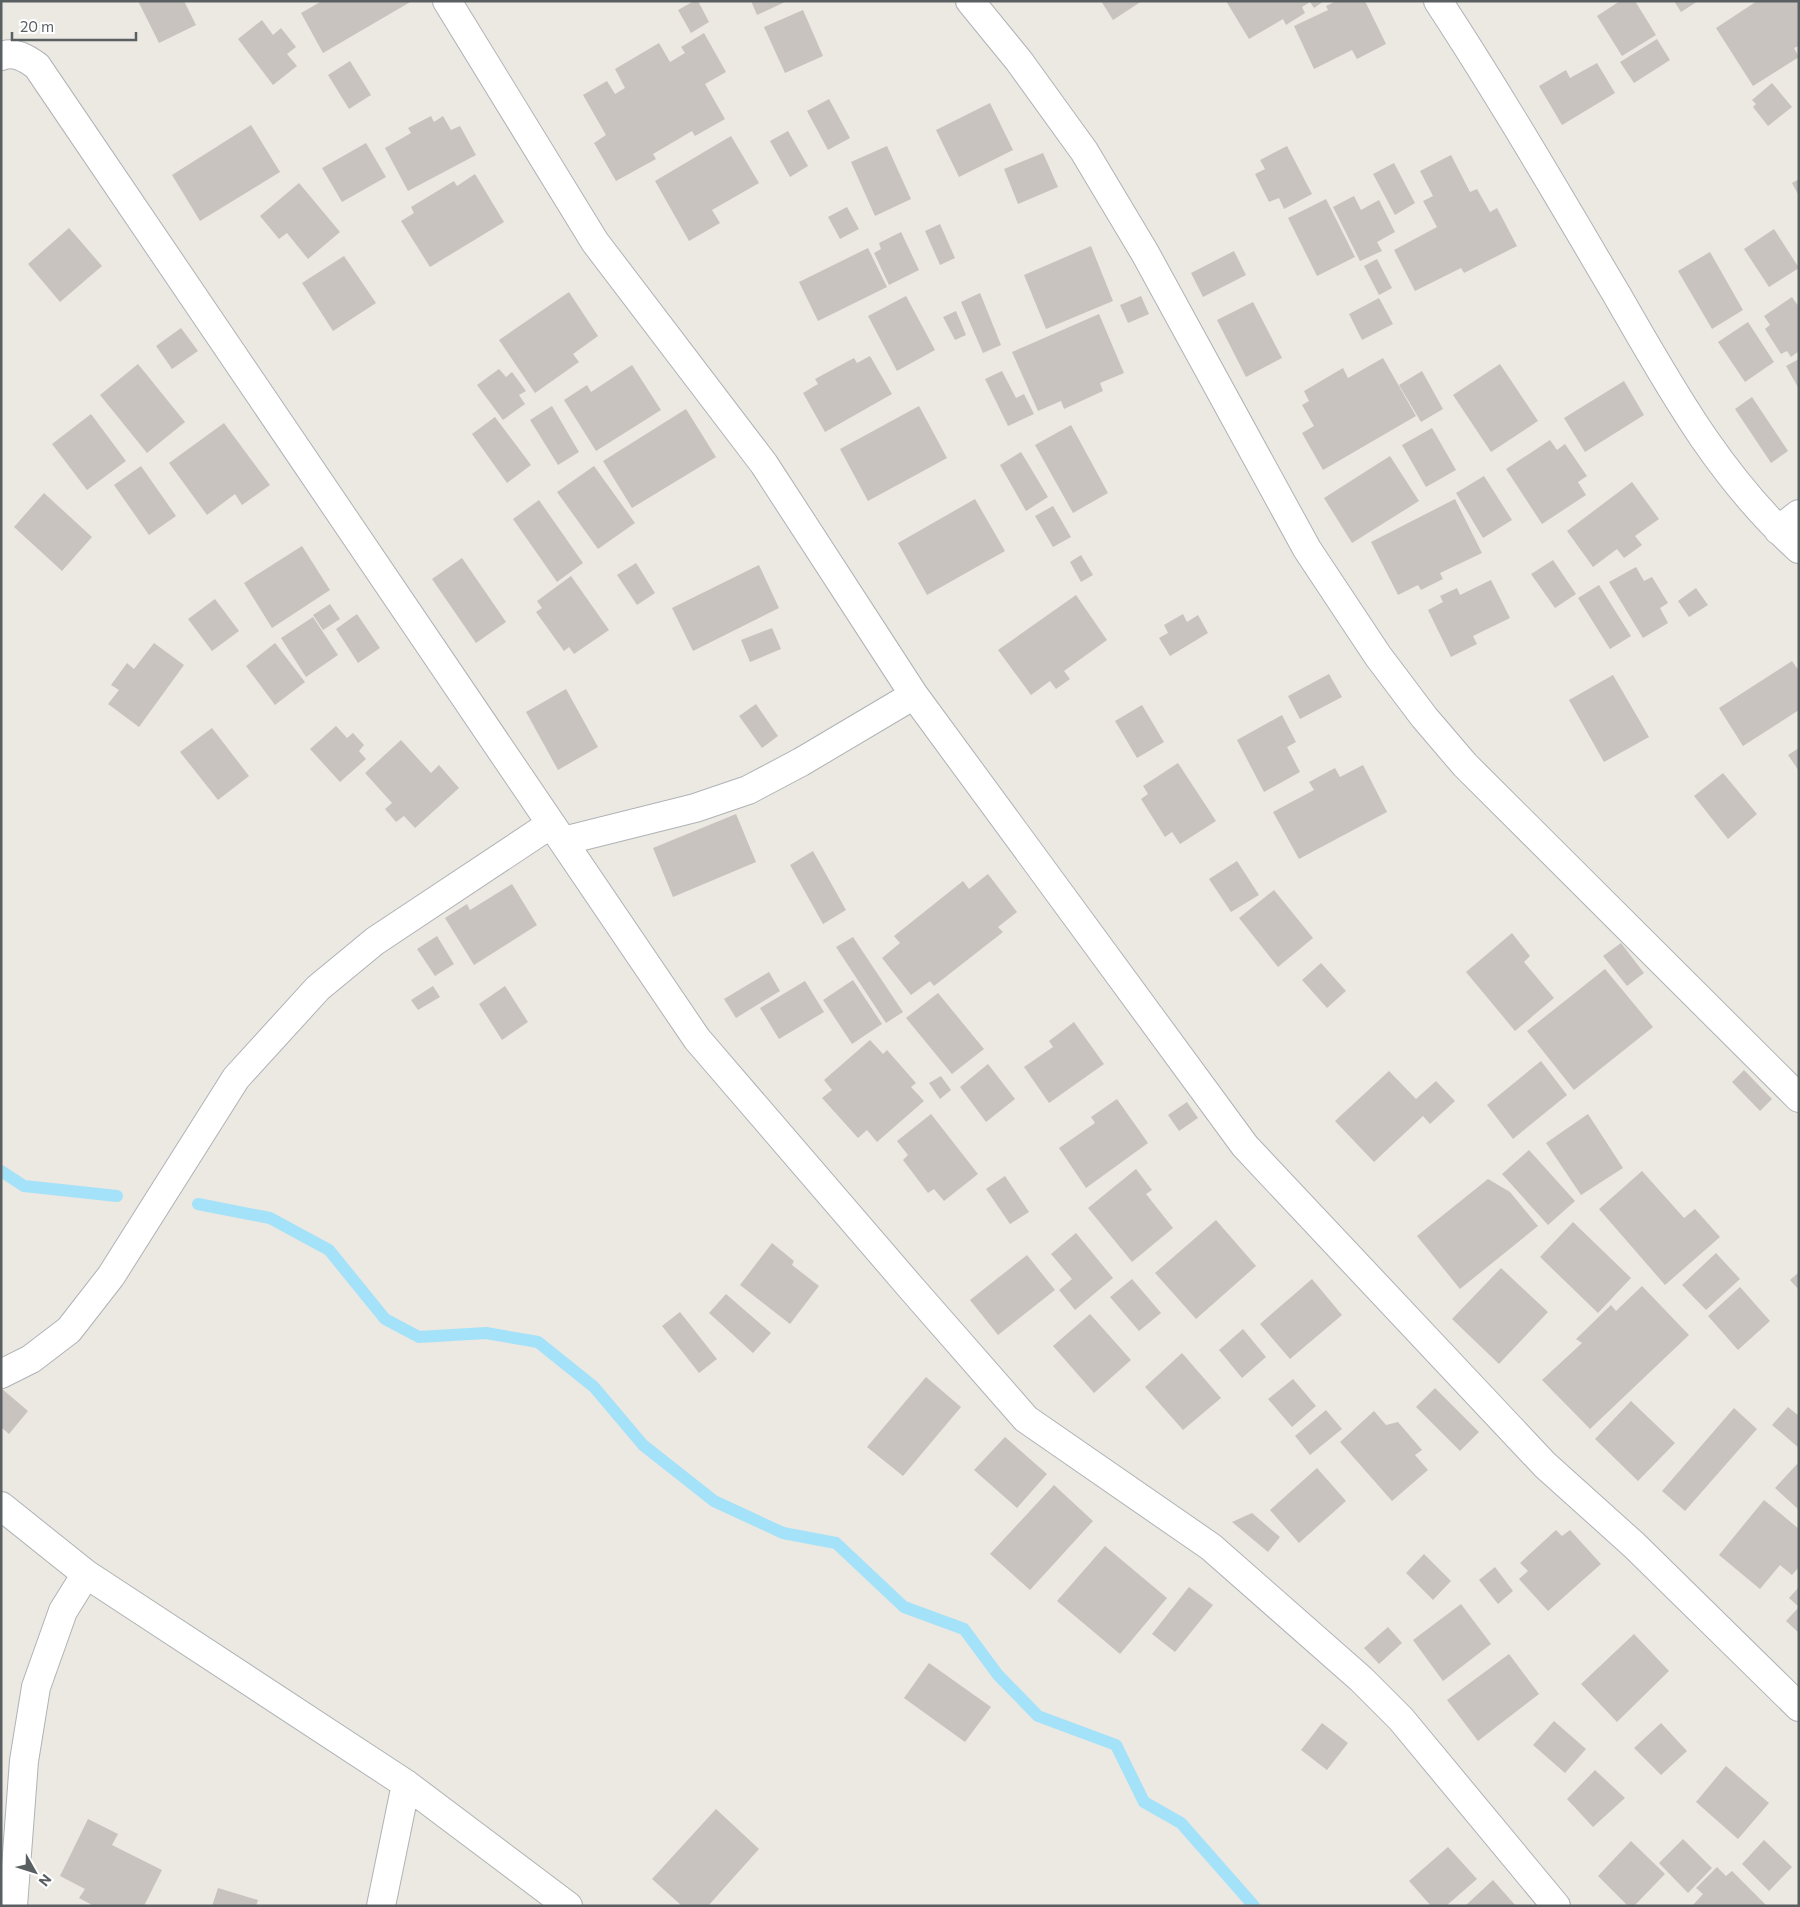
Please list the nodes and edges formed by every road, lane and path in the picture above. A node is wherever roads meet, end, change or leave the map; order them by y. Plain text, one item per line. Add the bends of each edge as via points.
1 (447, 1) edge
2 (970, 1) edge
3 (1438, 1) edge
4 (1, 56) edge
5 (1788, 522) edge
6 (1799, 549) edge
7 (914, 695) junction
8 (557, 832) junction
9 (1799, 1098) edge
10 (1, 1374) edge
11 (1, 1506) edge
12 (86, 1574) junction
13 (1799, 1707) edge
14 (406, 1784) junction
15 (13, 1906) edge
16 (381, 1906) edge
17 (568, 1906) edge
18 (1556, 1906) edge

1 - 7 street via 594,242 764,464
2 - 9 street via 1019,61 1084,151 1145,253 1308,549 1378,656 1424,717 1465,765
3 - 5 street via 1526,141 1687,415 1740,488
4 - 8 street via 23,56 37,66
5 - 6 street
7 - 8 street via 748,790 695,808
7 - 13 street via 1245,1146 1545,1465 1634,1545
8 - 10 street via 375,941 318,988 236,1078 111,1276 69,1330 31,1359
8 - 18 street via 697,1040 1026,1419 1210,1547 1361,1679 1401,1719
11 - 12 street
12 - 14 street
12 - 15 street via 63,1611 36,1687 24,1761
14 - 16 street
14 - 17 street

